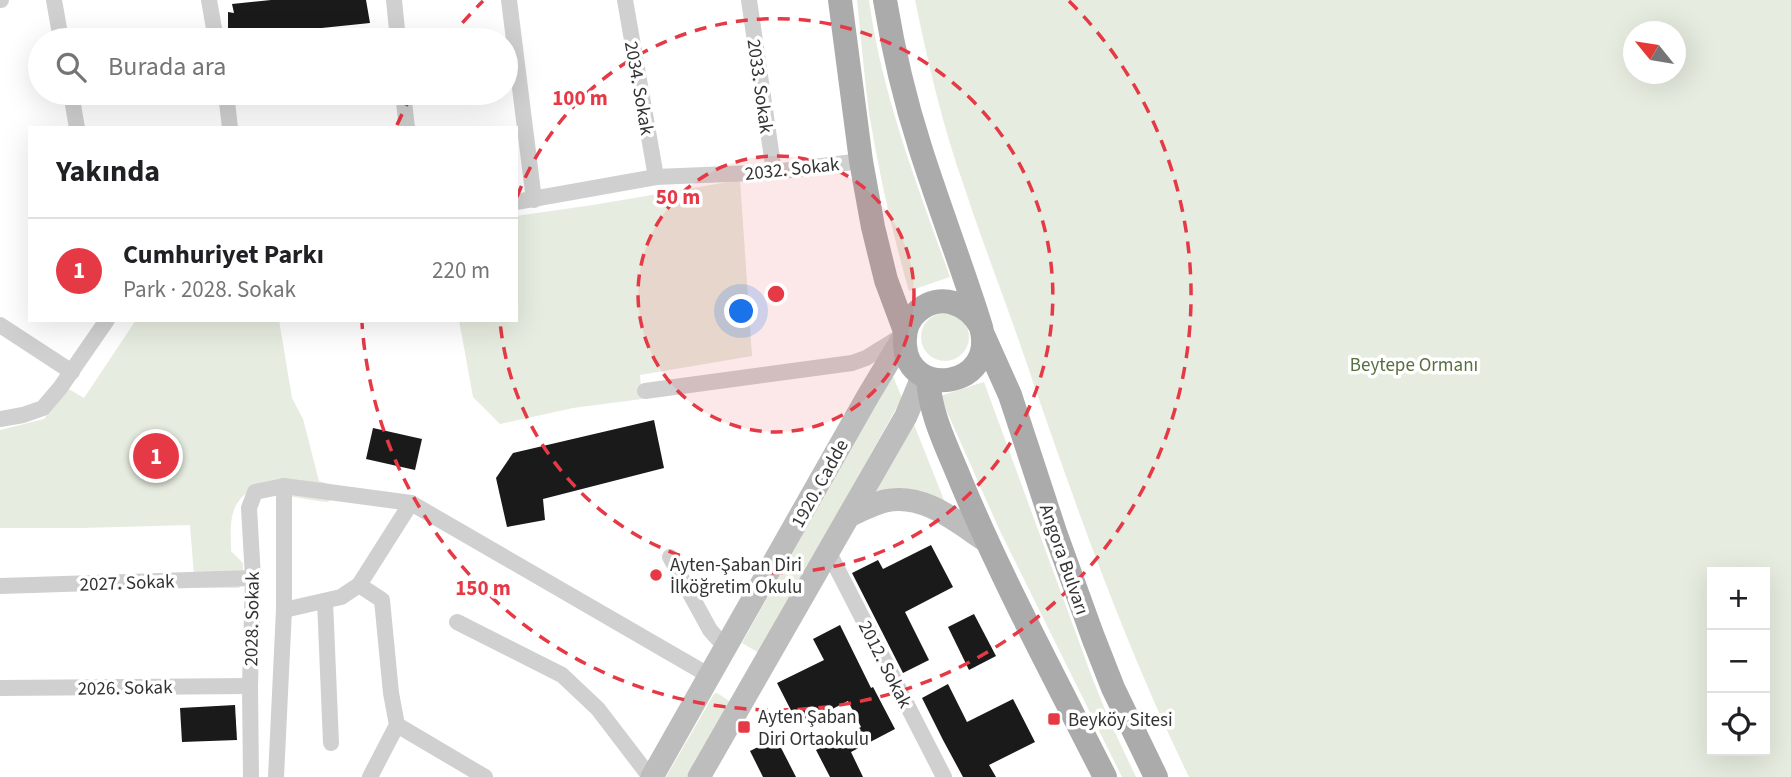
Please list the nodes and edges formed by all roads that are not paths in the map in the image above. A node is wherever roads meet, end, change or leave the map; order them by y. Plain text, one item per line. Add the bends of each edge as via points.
1 (54, 0) edge
2 (209, 0) edge
3 (394, 0) edge
4 (509, 0) edge
5 (625, 0) edge
6 (749, 0) edge
7 (840, 0) edge
8 (885, 0) edge
9 (59, 28) edge
10 (214, 28) edge
11 (397, 28) edge
12 (512, 28) edge
13 (518, 72) edge
14 (73, 105) edge
15 (227, 105) edge
16 (404, 105) edge
17 (77, 126) edge
18 (230, 126) edge
19 (407, 126) edge
20 (861, 161) junction
21 (774, 173) junction
22 (656, 177) junction
23 (534, 200) junction
24 (518, 202) edge
25 (106, 322) edge
26 (0, 325) edge
27 (983, 332) junction
28 (905, 334) junction
29 (72, 372) junction
30 (926, 376) junction
31 (645, 391) dead end
32 (0, 419) edge
33 (284, 486) junction
34 (411, 503) junction
35 (849, 516) junction
36 (986, 541) junction
37 (828, 551) junction
38 (670, 557) dead end
39 (253, 578) junction
40 (359, 585) junction
41 (0, 586) edge
42 (325, 601) junction
43 (284, 610) junction
44 (457, 622) dead end
45 (729, 644) junction
46 (764, 663) junction
47 (710, 677) junction
48 (250, 685) junction
49 (0, 688) edge
50 (745, 696) junction
51 (397, 724) junction
52 (331, 743) dead end
53 (251, 777) edge
54 (276, 777) edge
55 (370, 777) edge
56 (485, 777) edge
57 (651, 777) edge
58 (699, 777) edge
59 (944, 777) edge
60 (1105, 777) edge
61 (1156, 777) edge

1 - 9 street
2 - 10 street
3 - 11 street
4 - 12 street
5 - 22 street, 2034. Sokak
6 - 21 street, 2033. Sokak
7 - 20 main road
8 - 27 main road, Angora Bulvarı via 919,145
13 - 23 street
14 - 17 street
15 - 18 street
16 - 19 street
20 - 21 street, 2032. Sokak
20 - 28 main road via 886,280
21 - 22 street, 2032. Sokak
22 - 23 street, 2032. Sokak
23 - 24 street, 2032. Sokak
25 - 29 street
26 - 29 street
27 - 28 main road, Angora Bulvarı via 967,308 946,301 923,307 912,317
27 - 30 main road via 981,357 968,373 949,381
27 - 61 main road, Angora Bulvarı via 1010,395 1093,637
28 - 30 main road via 908,358
28 - 31 street via 852,363
28 - 45 main road, 1920. Cadde
29 - 32 street via 43,408
30 - 35 main road
30 - 36 main road via 936,421
33 - 34 street, 2028. Sokak
33 - 39 street, 2028. Sokak via 255,492 249,508
33 - 43 street, 2028. Sokak
34 - 40 street
34 - 47 street
35 - 36 main road via 886,500 915,501
35 - 37 main road
36 - 60 main road
37 - 46 main road
37 - 59 street, 2012. Sokak
38 - 45 street via 710,630
39 - 41 street, 2027. Sokak
39 - 48 street, 2028. Sokak
40 - 42 street, 2028. Sokak
40 - 51 street via 382,600
42 - 43 street, 2028. Sokak
42 - 52 street
43 - 54 street, 2028. Sokak
44 - 57 street via 562,675 598,709
45 - 46 main road
45 - 47 main road, 1920. Cadde
46 - 50 main road
47 - 50 main road
47 - 57 main road, 1920. Cadde
48 - 49 street, 2026. Sokak
48 - 53 street, 2028. Sokak
50 - 58 main road
51 - 55 street
51 - 56 street

